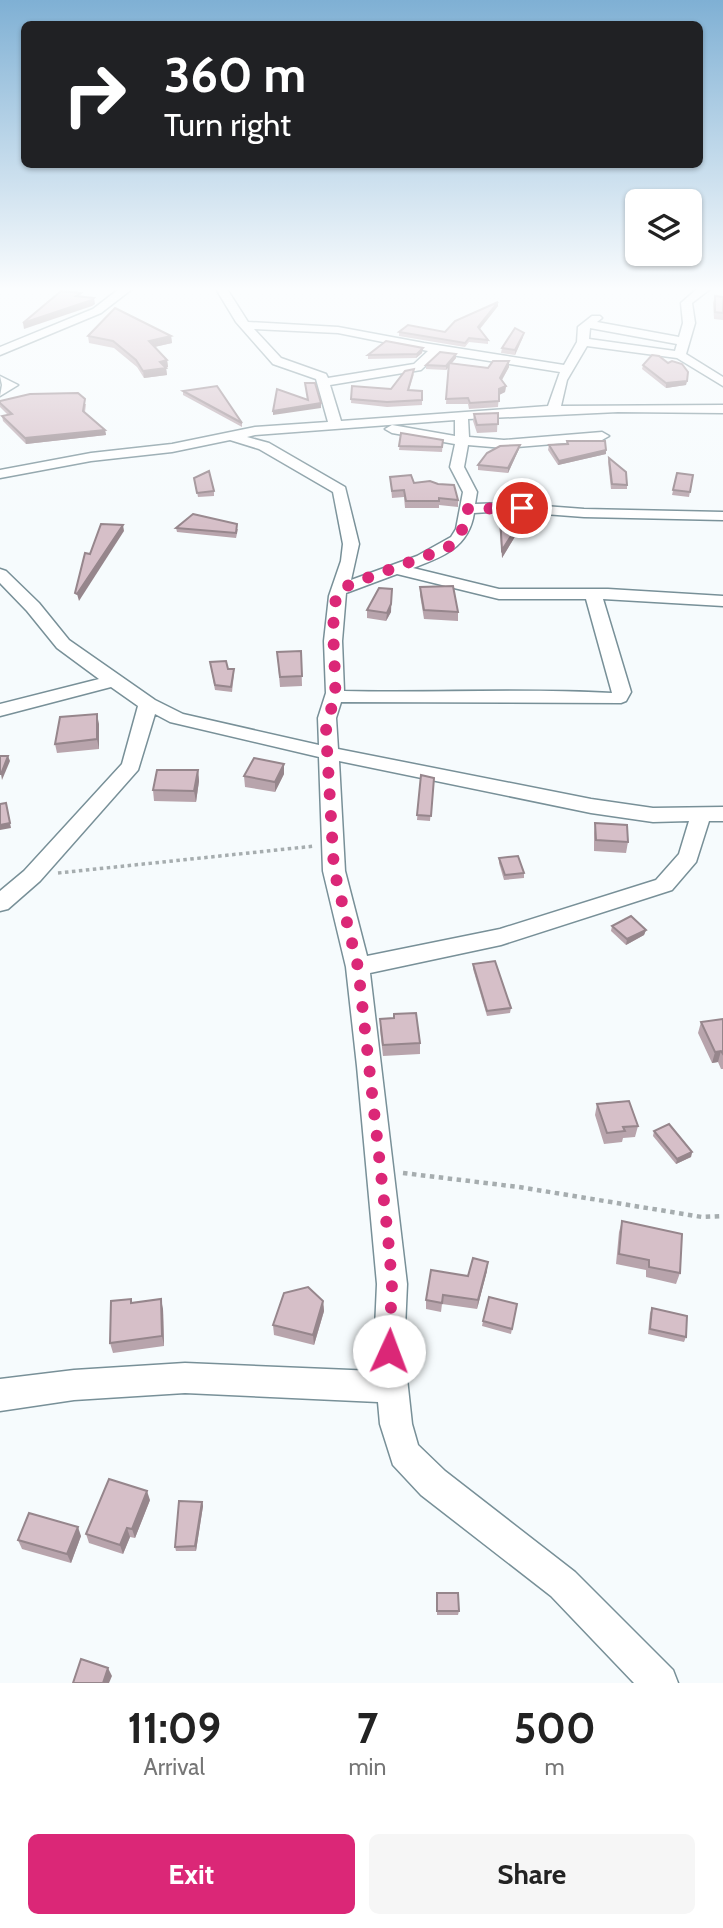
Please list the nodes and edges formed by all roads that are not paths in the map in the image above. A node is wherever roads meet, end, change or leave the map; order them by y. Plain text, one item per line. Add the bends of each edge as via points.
1 (297, 368) edge
2 (414, 368) edge
3 (557, 368) edge
4 (704, 368) edge
5 (566, 369) joint
6 (723, 377) edge
7 (0, 380) edge
8 (325, 382) junction
9 (0, 392) edge
10 (723, 409) edge
11 (553, 410) junction
12 (461, 416) junction
13 (355, 423) junction
14 (335, 424) junction
15 (228, 435) junction
16 (602, 436) dead end
17 (462, 441) junction
18 (0, 474) edge
19 (468, 509) junction
20 (723, 516) edge
21 (396, 569) junction
22 (0, 574) edge
23 (341, 589) junction
24 (593, 594) junction
25 (723, 601) edge
26 (112, 681) junction
27 (334, 696) junction
28 (148, 704) junction
29 (0, 710) edge
30 (328, 753) junction
31 (723, 814) edge
32 (700, 816) junction
33 (0, 903) edge
34 (358, 967) junction
35 (391, 1387) junction
36 (0, 1395) edge
37 (660, 1683) edge

1 - 8 street
2 - 8 street
3 - 5 street
4 - 6 street
5 - 11 street
7 - 9 street via 12,385
8 - 14 street
10 - 11 street
11 - 12 street
12 - 13 street
12 - 17 street
13 - 14 street
13 - 17 street
14 - 15 street
15 - 18 street
15 - 23 street via 264,446 340,490 351,544
16 - 17 street via 504,444
17 - 19 street via 457,467 469,487
19 - 20 street
19 - 21 street via 457,540
21 - 23 street
21 - 24 street via 499,594
22 - 26 street via 63,644
23 - 27 street via 333,641
24 - 25 street
24 - 27 street via 622,692 615,699
26 - 28 street
26 - 29 street
27 - 30 street via 327,718
28 - 30 street via 203,726
28 - 33 street via 131,766 32,876
30 - 32 street via 591,806
30 - 34 street via 334,870
31 - 32 street
32 - 34 street via 691,855 682,870 664,884 501,937
34 - 35 street via 392,1284
35 - 36 street via 186,1378
35 - 37 street via 404,1454 433,1483 563,1584

